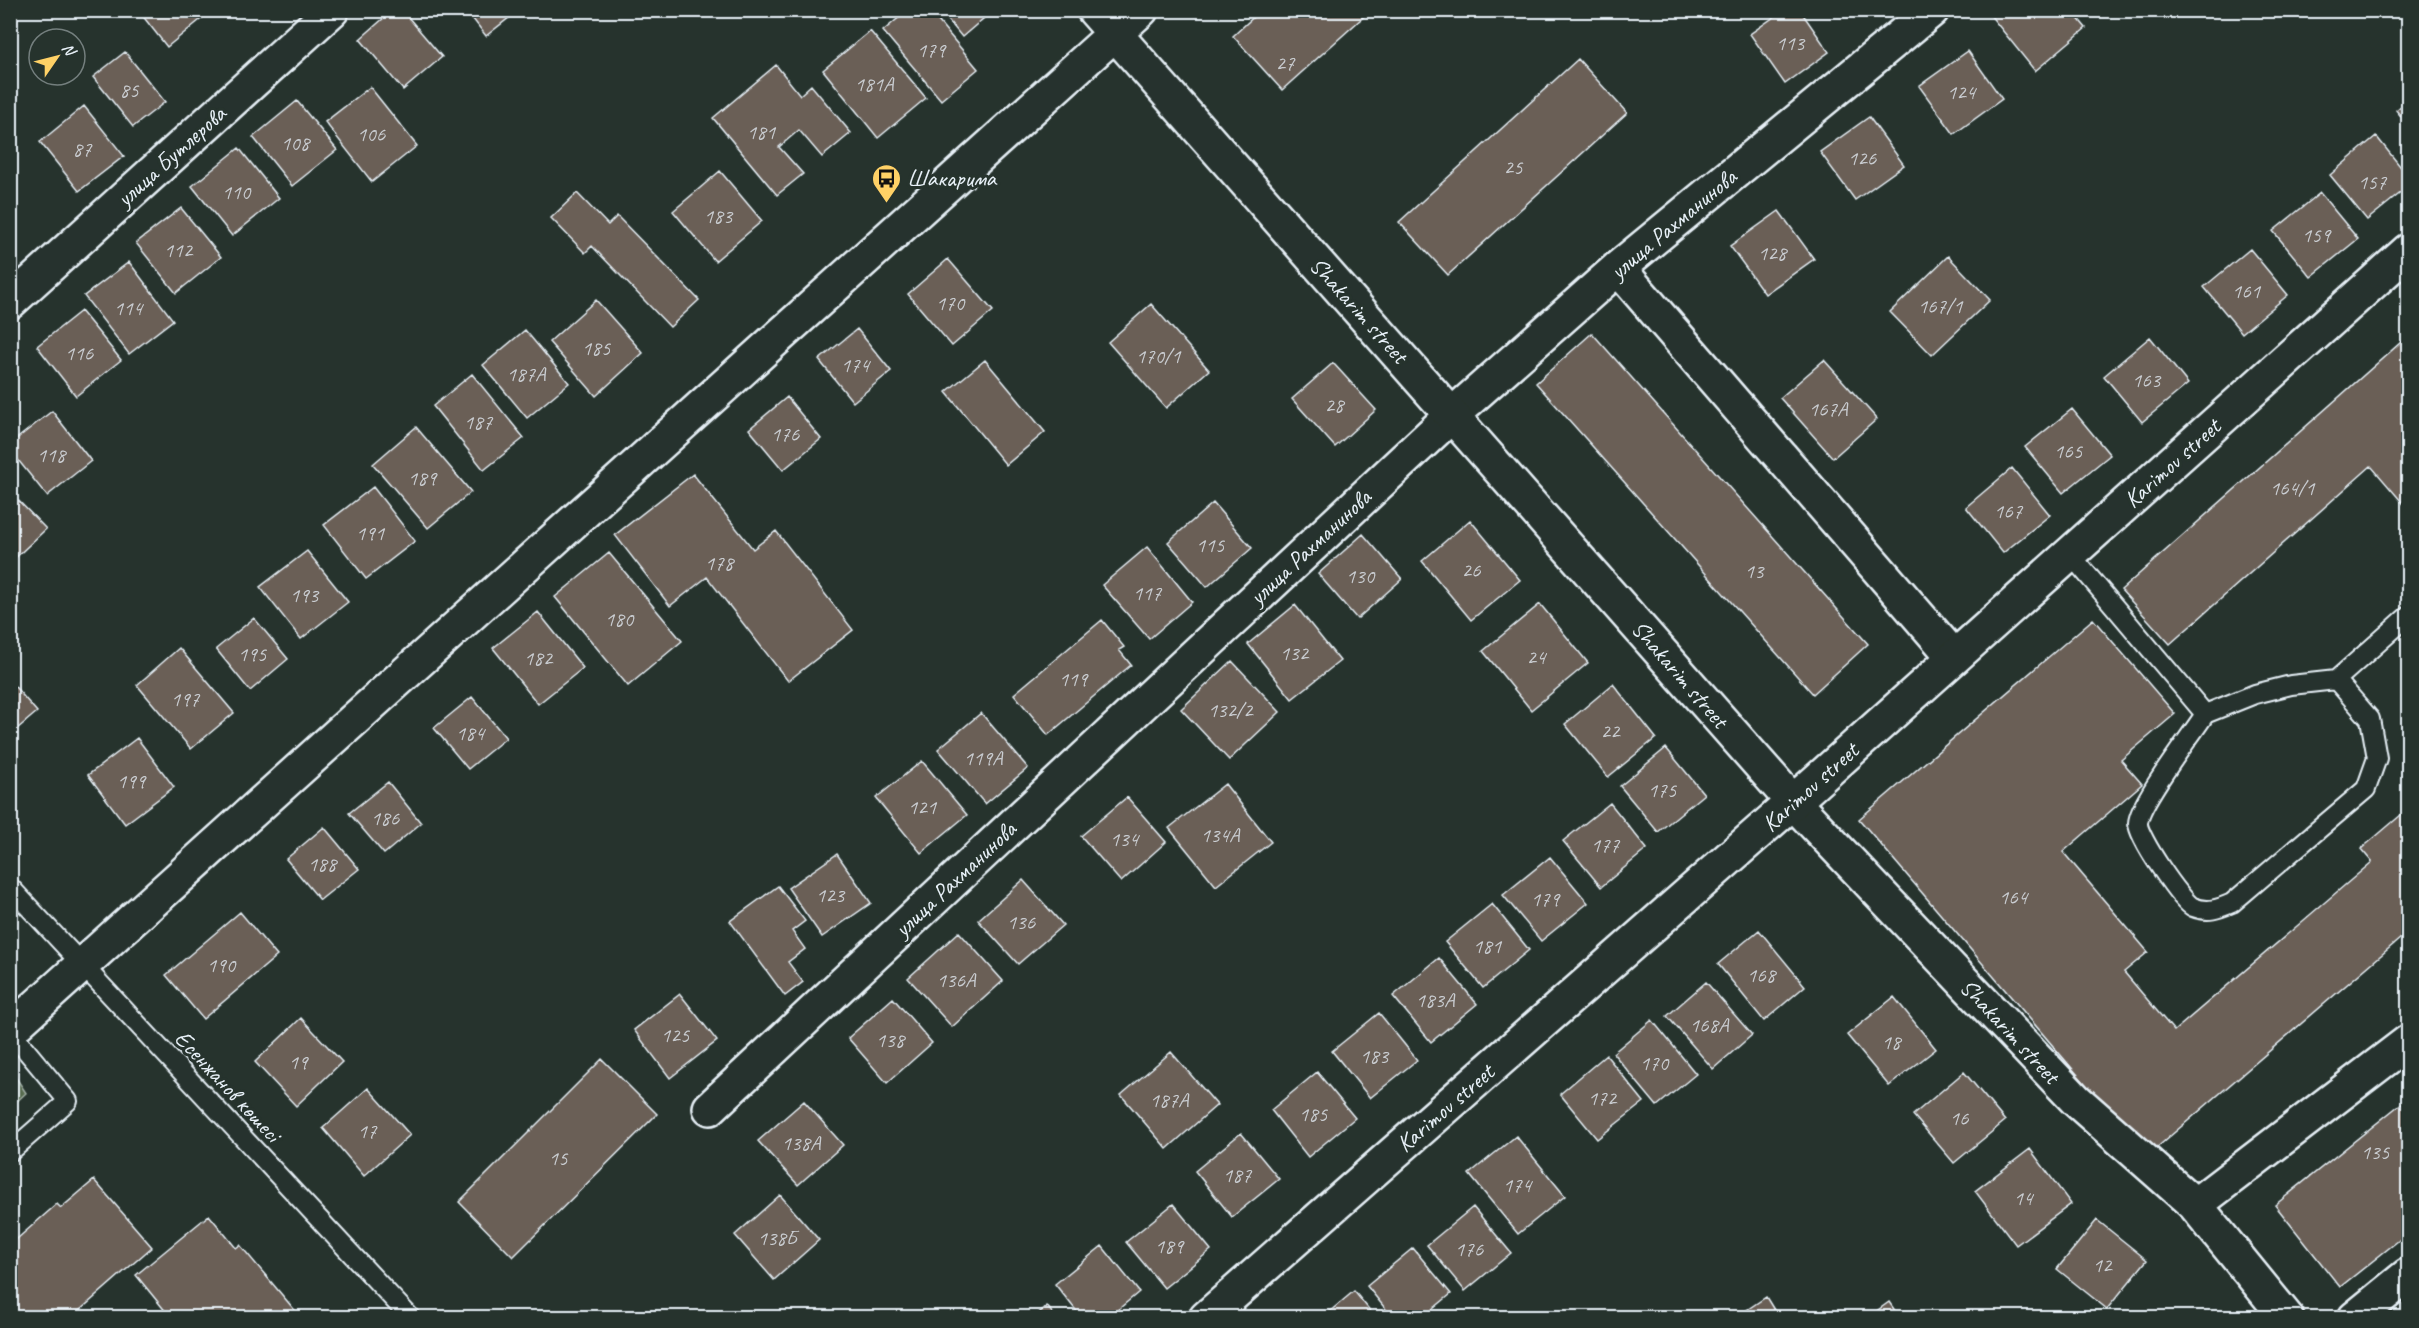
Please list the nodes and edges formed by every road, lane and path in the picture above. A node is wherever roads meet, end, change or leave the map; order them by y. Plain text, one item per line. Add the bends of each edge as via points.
1 (332, 10) edge
2 (1094, 10) edge
3 (1141, 10) edge
4 (1932, 10) edge
5 (1115, 35) junction
6 (2409, 250) edge
7 (1618, 268) junction
8 (10, 302) edge
9 (1452, 415) junction
10 (2070, 554) junction
11 (2409, 616) edge
12 (1954, 657) junction
13 (2336, 680) junction
14 (2205, 714) junction
15 (1793, 802) junction
16 (10, 887) edge
17 (82, 964) junction
18 (10, 1031) edge
19 (2409, 1042) edge
20 (710, 1108) dead end
21 (10, 1152) edge
22 (2195, 1205) junction
23 (2409, 1275) edge
24 (411, 1317) edge
25 (1206, 1317) edge
26 (2287, 1317) edge
27 (2355, 1317) edge

1 - 8 street, улица Бутлерова
2 - 5 street, Shakarim street
3 - 5 street
4 - 7 street, улица Рахманинова
5 - 9 street, Shakarim street
5 - 17 street
6 - 10 street, Karimov street
7 - 9 street, улица Рахманинова
7 - 12 street
9 - 15 street, Shakarim street
9 - 20 street, улица Рахманинова
10 - 12 street, Karimov street
10 - 14 lane
11 - 13 lane
12 - 15 street, Karimov street
13 - 14 lane via 2255,694
13 - 14 lane via 2370,719 2377,758 2366,789 2232,903 2213,912 2190,906 2144,843 2137,824 2143,806
15 - 22 street, Shakarim street via 2076,1100
15 - 25 street, Karimov street
16 - 17 lane, Есенжанов көшесі
17 - 18 street
17 - 24 lane, Есенжанов көшесі
18 - 21 lane via 68,1101
19 - 22 street
22 - 26 street, Shakarim street
23 - 27 street

